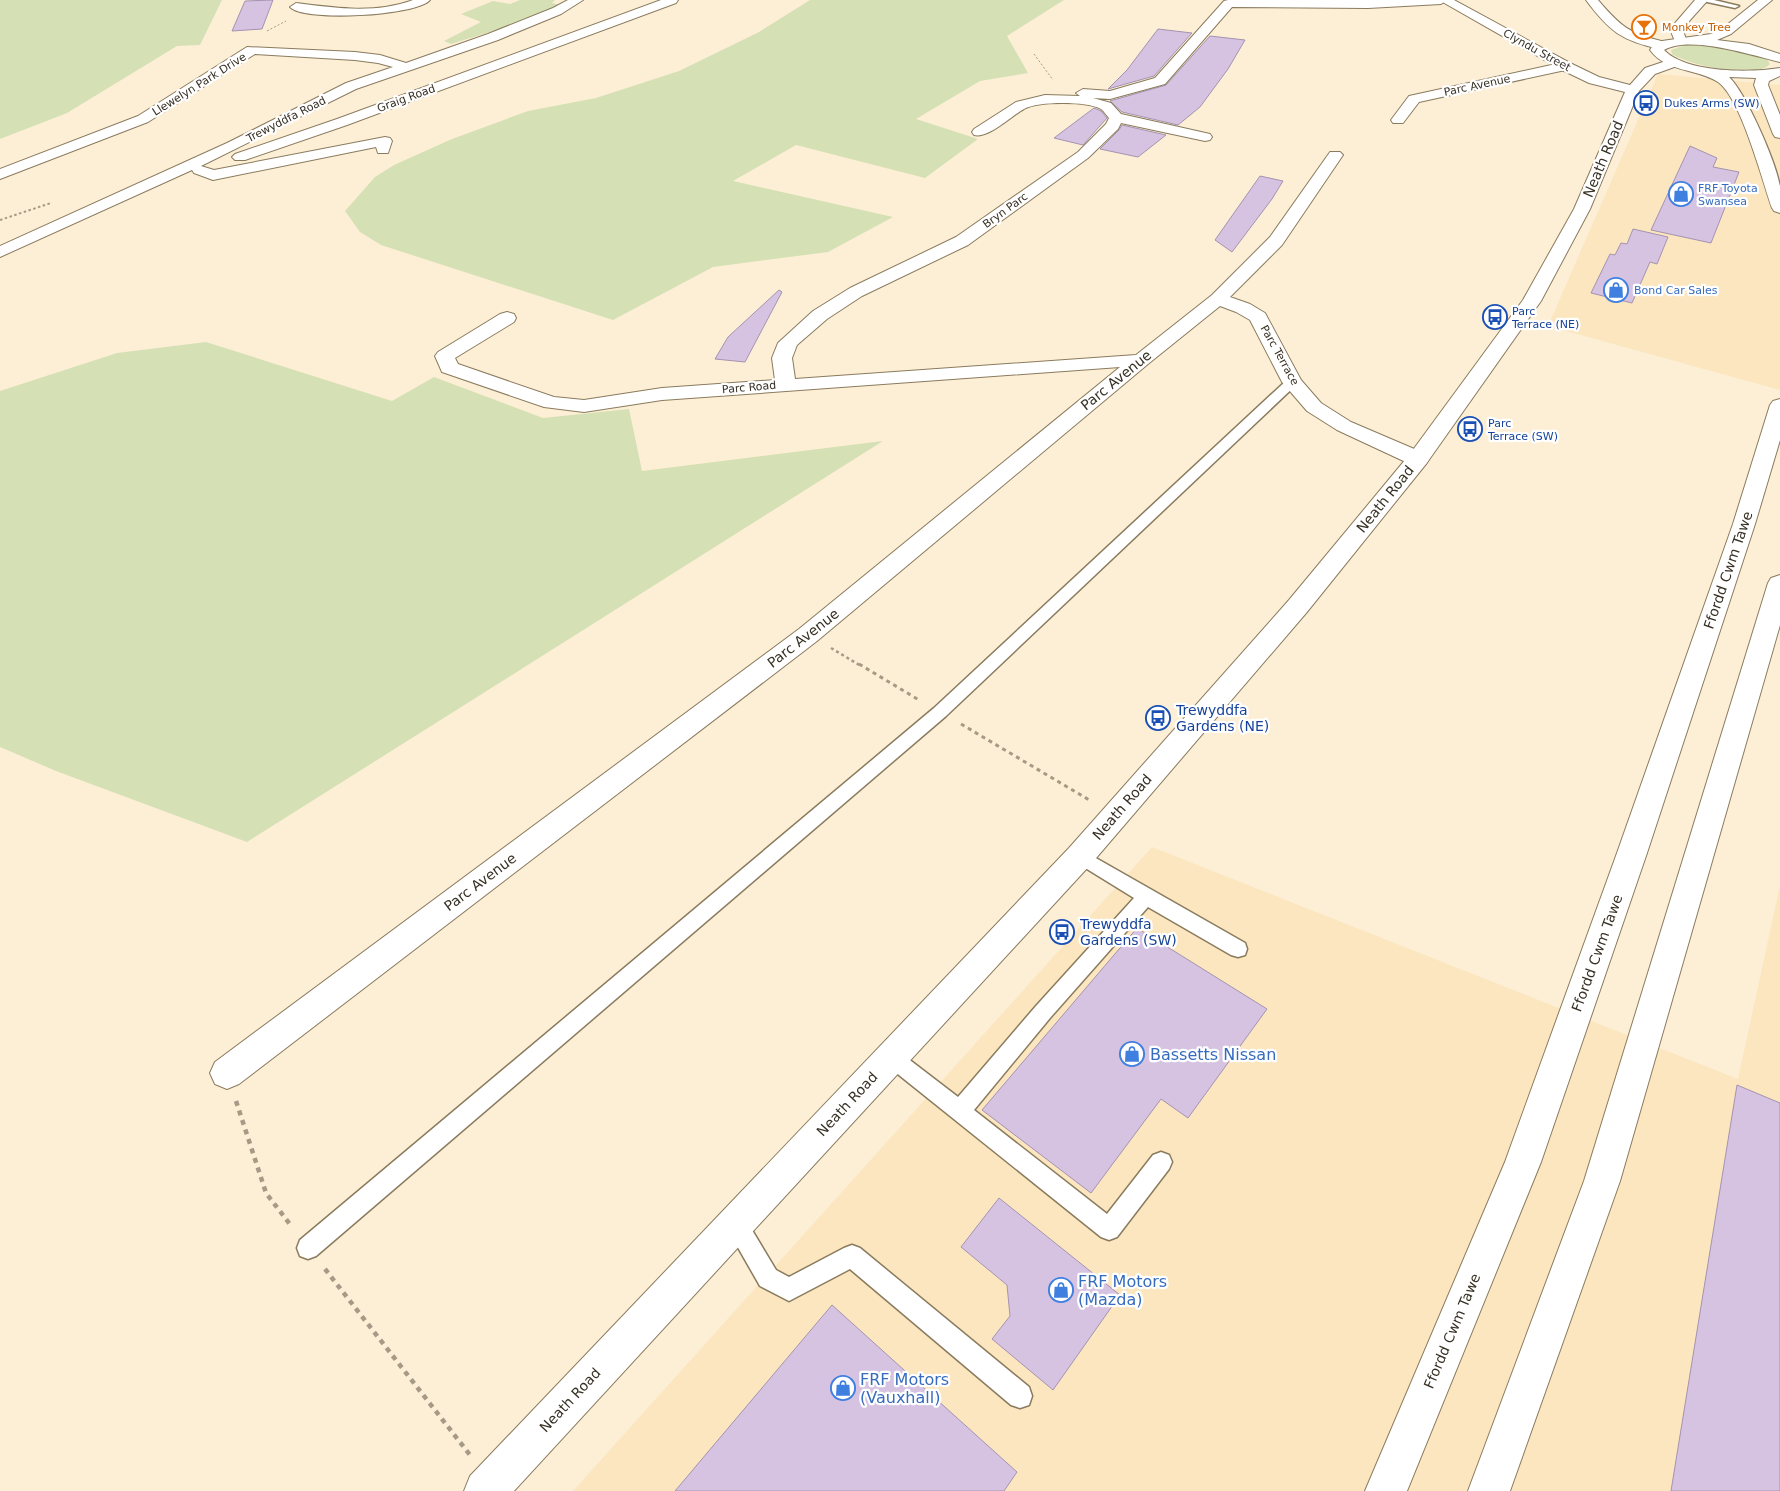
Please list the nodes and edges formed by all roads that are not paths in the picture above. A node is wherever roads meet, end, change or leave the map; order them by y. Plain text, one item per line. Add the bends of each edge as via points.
1 (424, 0) edge
2 (577, 0) edge
3 (672, 0) edge
4 (1442, 0) edge
5 (1445, 0) edge
6 (1592, 0) edge
7 (1702, 0) edge
8 (1766, 0) edge
9 (1235, 1) edge
10 (297, 3) edge
11 (1735, 6) dead end
12 (288, 21) dead end
13 (1752, 34) dead end
14 (1687, 41) junction
15 (1660, 45) junction
16 (1777, 56) edge
17 (1672, 63) junction
18 (1565, 66) junction
19 (406, 67) junction
20 (1696, 69) junction
21 (1777, 73) edge
22 (1633, 90) junction
23 (1076, 91) road end
24 (1116, 117) junction
25 (1398, 120) dead end
26 (979, 132) dead end
27 (1780, 134) edge
28 (1205, 136) dead end
29 (383, 150) dead end
30 (1335, 155) dead end
31 (200, 170) junction
32 (0, 174) edge
33 (138, 189) junction
34 (1780, 208) edge
35 (0, 252) edge
36 (1218, 299) junction
37 (507, 318) dead end
38 (1141, 360) junction
39 (1292, 382) junction
40 (786, 384) junction
41 (1780, 405) edge
42 (1418, 459) junction
43 (1780, 583) edge
44 (1080, 856) junction
45 (1146, 897) junction
46 (1238, 949) dead end
47 (891, 1057) junction
48 (227, 1073) road end
49 (959, 1112) junction
50 (1162, 1162) dead end
51 (735, 1223) junction
52 (308, 1248) road end
53 (1020, 1396) dead end
54 (489, 1487) edge
55 (1386, 1491) edge
56 (1489, 1491) edge

1 - 10 street via 402,8 377,11 320,10
2 - 19 street, Trewyddfa Road via 493,38
3 - 31 street, Graig Road via 286,142
4 - 9 street via 1368,4
5 - 18 street, Clyndu Street
6 - 15 street via 1627,37
7 - 11 lane
7 - 14 street via 1676,29
8 - 14 street via 1728,31 1714,37
9 - 23 street via 1228,4 1160,81 1110,95
10 - 12 street
13 - 16 street via 1750,39 1755,46
14 - 15 street
14 - 16 street via 1749,48
15 - 17 street via 1659,54
17 - 20 street
17 - 22 street, Neath Road via 1650,71
18 - 22 street, Clyndu Street via 1594,80
18 - 25 street, Parc Avenue via 1414,100
19 - 32 street, Llewelyn Park Drive via 355,56 252,50 144,119
19 - 33 street, Trewyddfa Road via 351,86
20 - 21 street via 1753,75
20 - 34 street via 1726,82 1740,102
21 - 27 street via 1762,79 1761,85
22 - 42 street, Neath Road via 1582,208 1532,301
24 - 26 street via 1106,106 1088,101 1045,99 1021,105
24 - 28 street
24 - 40 street, Bryn Parc via 1113,126 1083,155 962,241 856,292 820,315 788,343 782,358
29 - 31 street via 385,141 213,175
30 - 36 street, Parc Avenue via 1276,241
31 - 33 street, Graig Road
33 - 35 street, Trewyddfa Road
36 - 38 street, Parc Avenue
36 - 39 street, Parc Terrace via 1258,317
37 - 40 street, Parc Road via 446,356 449,368 551,403 584,406 662,394
38 - 40 street, Parc Road
38 - 48 street, Parc Avenue via 808,635
39 - 42 street, Parc Terrace via 1314,406 1344,426
39 - 52 lane via 940,712
41 - 55 street, Ffordd Cwm Tawe via 1744,524 1523,1162
42 - 44 street, Neath Road via 1298,606
43 - 56 street via 1602,1181
44 - 45 lane
44 - 47 street, Neath Road
45 - 46 lane
45 - 49 lane
47 - 49 lane
47 - 51 street, Neath Road
49 - 50 lane via 1109,1229
51 - 53 lane via 768,1278 789,1290 852,1256
51 - 54 street, Neath Road

